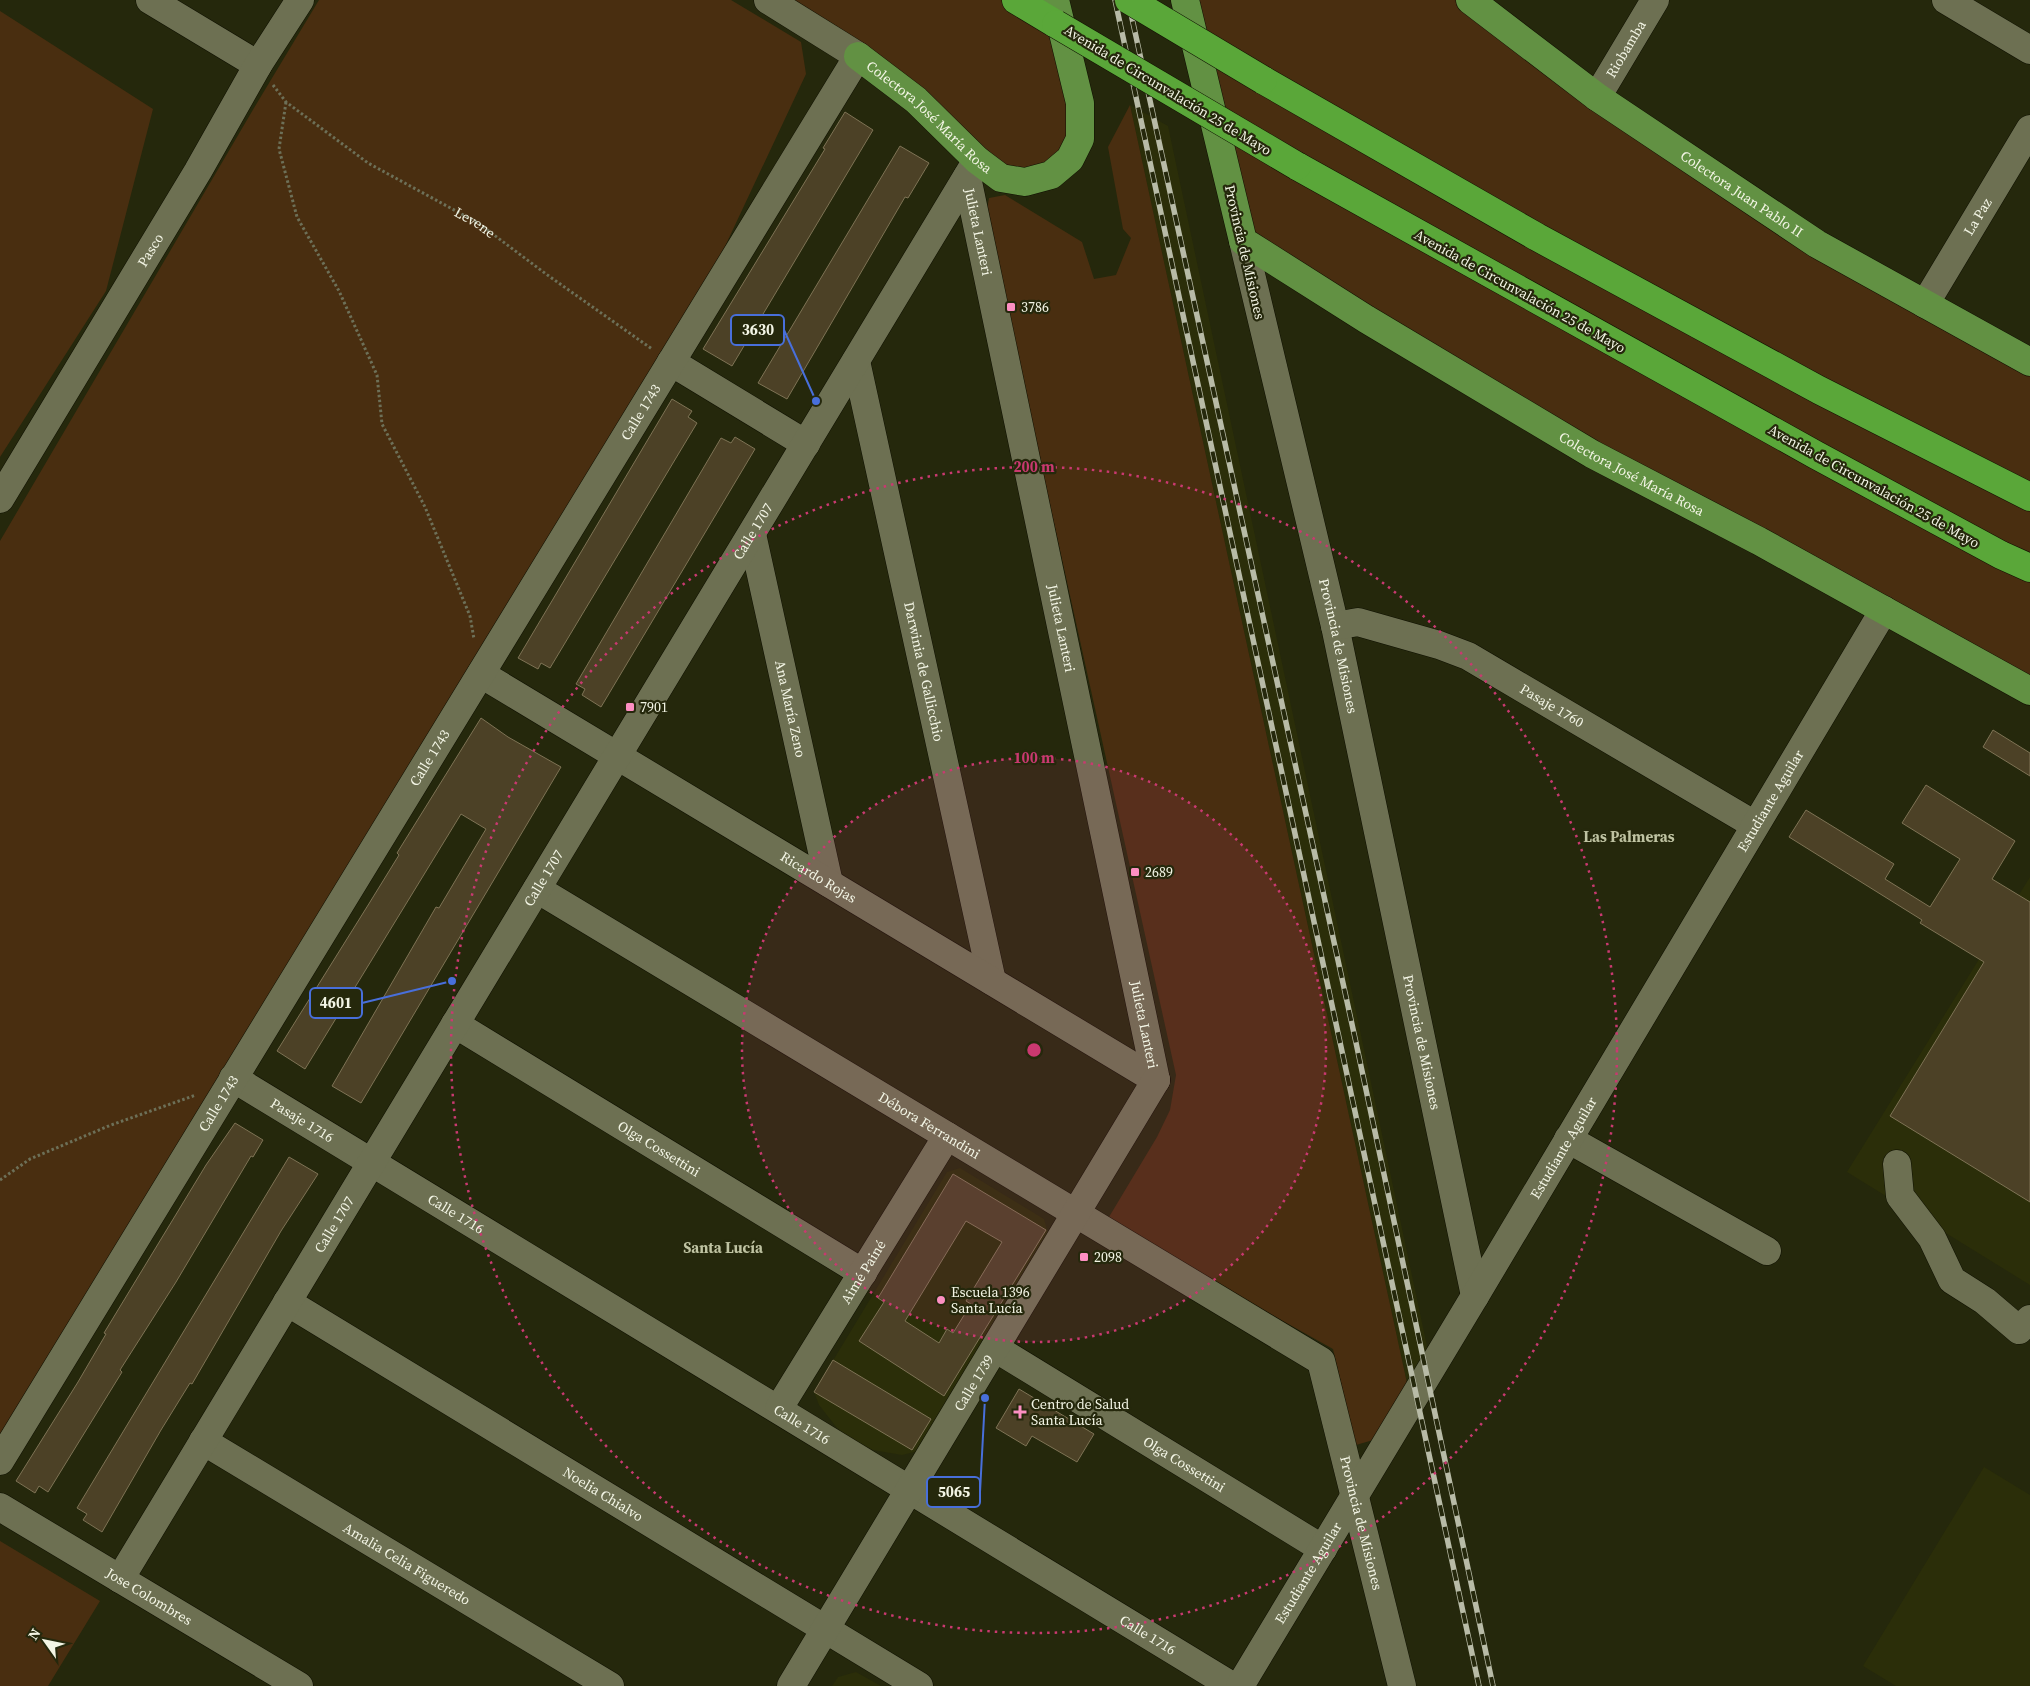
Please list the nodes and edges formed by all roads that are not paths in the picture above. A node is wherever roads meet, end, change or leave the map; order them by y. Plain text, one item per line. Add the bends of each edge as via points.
1 (150, 0) edge
2 (300, 0) edge
3 (768, 0) edge
4 (1016, 0) edge
5 (1055, 0) edge
6 (1129, 0) edge
7 (1184, 0) edge
8 (1470, 0) edge
9 (1655, 0) edge
10 (1946, 0) edge
11 (2030, 50) edge
12 (858, 56) junction
13 (258, 65) junction
14 (1597, 97) junction
15 (2030, 129) edge
16 (972, 168) junction
17 (1242, 241) junction
18 (1925, 304) junction
19 (856, 361) junction
20 (671, 362) junction
21 (2030, 362) edge
22 (806, 444) junction
23 (1996, 479) junction
24 (2030, 491) edge
25 (2030, 497) edge
26 (0, 500) edge
27 (752, 534) junction
28 (2002, 555) junction
29 (2030, 568) edge
30 (2030, 581) edge
31 (1884, 610) junction
32 (1335, 626) junction
33 (481, 674) junction
34 (2030, 691) edge
35 (617, 756) junction
36 (1755, 825) junction
37 (829, 883) junction
38 (537, 889) junction
39 (992, 981) junction
40 (455, 1024) junction
41 (233, 1078) junction
42 (1156, 1080) junction
43 (947, 1136) junction
44 (1568, 1139) junction
45 (372, 1162) junction
46 (1897, 1164) dead end
47 (1076, 1213) junction
48 (1767, 1251) dead end
49 (862, 1273) junction
50 (1475, 1296) junction
51 (287, 1302) junction
52 (2024, 1324) edge
53 (995, 1348) junction
54 (1321, 1361) joint
55 (779, 1408) junction
56 (203, 1441) junction
57 (0, 1460) edge
58 (910, 1490) junction
59 (1356, 1494) junction
60 (0, 1507) edge
61 (1323, 1549) junction
62 (120, 1579) junction
63 (826, 1629) junction
64 (299, 1686) edge
65 (610, 1686) edge
66 (791, 1686) edge
67 (919, 1686) edge
68 (1232, 1686) edge
69 (1240, 1686) edge
70 (1402, 1686) edge

1 - 13 street
2 - 13 street, Pasco
3 - 12 street, Colectora José María Rosa
4 - 28 highway, Avenida de Circunvalación 25 de Mayo, bridge via 1297,166 1784,438
5 - 16 main road, Colectora José María Rosa via 1080,103 1080,139 1070,159 1051,174 1025,182
6 - 23 highway, bridge via 1389,154 1682,316 1819,390
7 - 17 main road, Provincia de Misiones
8 - 14 main road, Colectora Juan Pablo II
9 - 14 street, Riobamba
10 - 11 street
12 - 16 main road, Colectora José María Rosa via 916,100
12 - 20 street, Calle 1743
13 - 26 street, Pasco
14 - 18 main road, Colectora Juan Pablo II via 1818,244
15 - 18 street, La Paz
16 - 19 street, Calle 1707
16 - 42 street, Julieta Lanteri
17 - 31 main road, Colectora José María Rosa via 1592,454
17 - 32 street, Provincia de Misiones
18 - 21 main road, Colectora Juan Pablo II
19 - 22 street, Calle 1707
19 - 39 street, Darwinia de Gallicchio
20 - 22 street
20 - 33 street, Calle 1743
22 - 27 street, Calle 1707
23 - 24 highway
23 - 25 highway
27 - 35 street, Calle 1707
27 - 37 street, Ana María Zeno
28 - 29 highway, Avenida de Circunvalación 25 de Mayo
28 - 30 highway
31 - 34 main road, Colectora José María Rosa
31 - 36 street, Estudiante Aguilar
32 - 36 street, Pasaje 1760 via 1358,622 1468,656
32 - 50 street, Provincia de Misiones
33 - 35 street, Ricardo Rojas
33 - 41 street, Calle 1743
35 - 37 street, Ricardo Rojas
35 - 38 street, Calle 1707
36 - 44 street, Estudiante Aguilar
37 - 39 street, Ricardo Rojas
38 - 40 street, Calle 1707
38 - 43 street, Débora Ferrandini
39 - 42 street, Ricardo Rojas
40 - 45 street, Calle 1707
40 - 49 street, Olga Cossettini
41 - 45 street, Pasaje 1716
41 - 57 street, Calle 1743
42 - 47 street, Calle 1739
43 - 47 street, Débora Ferrandini
43 - 49 street, Aimé Painé
44 - 48 street
44 - 50 street, Estudiante Aguilar
45 - 51 street, Calle 1707
45 - 55 street, Calle 1716
46 - 52 street via 1900,1196 1932,1238 1952,1280
47 - 53 street, Calle 1739
47 - 54 street, Débora Ferrandini
49 - 55 street, Aimé Painé
50 - 59 street, Estudiante Aguilar
51 - 56 street, Calle 1707
51 - 63 street, Noelia Chialvo
53 - 58 street, Calle 1739
53 - 61 street, Olga Cossettini
54 - 59 street, Provincia de Misiones
55 - 58 street, Calle 1716
56 - 62 street, Calle 1707
56 - 65 street, Amalia Celia Figueredo
58 - 63 street, Calle 1739
58 - 68 street, Calle 1716
59 - 61 street, Estudiante Aguilar
59 - 70 street, Provincia de Misiones
60 - 62 street, Jose Colombres
61 - 69 street, Estudiante Aguilar
62 - 64 street, Jose Colombres
63 - 66 street, Calle 1739
63 - 67 street, Noelia Chialvo

